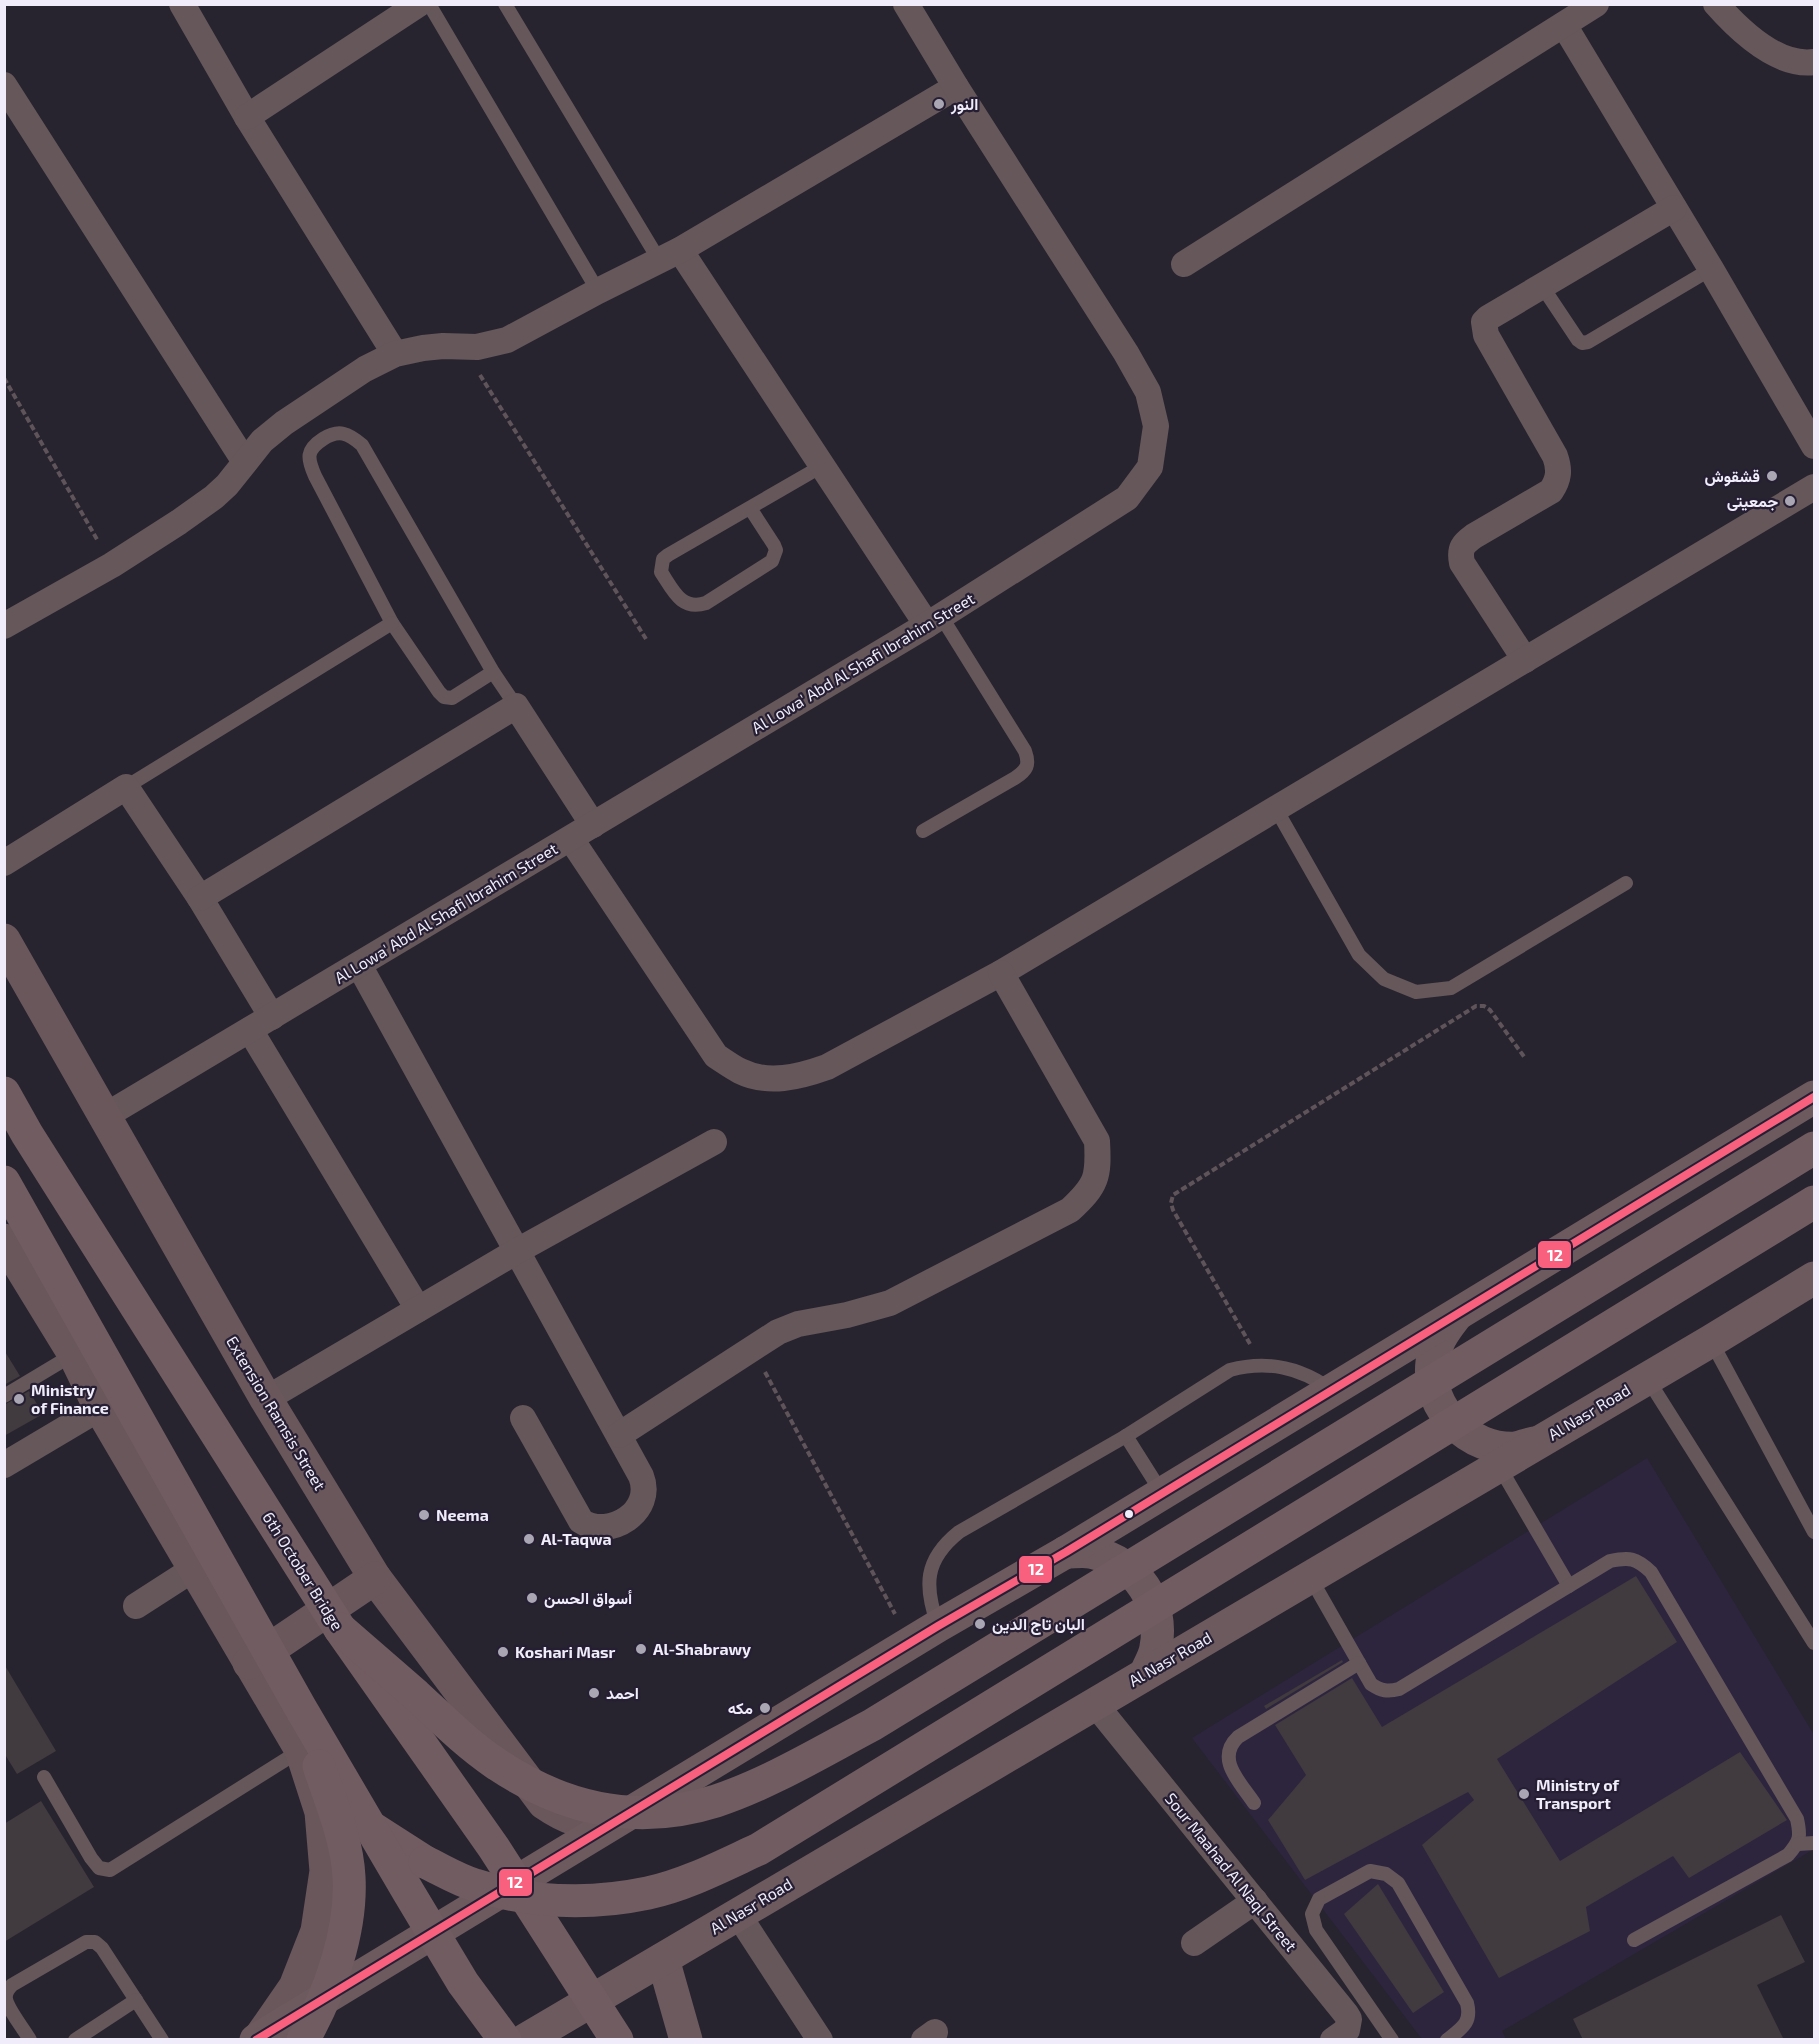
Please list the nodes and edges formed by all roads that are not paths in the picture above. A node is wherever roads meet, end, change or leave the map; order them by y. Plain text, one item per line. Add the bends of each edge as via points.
1 (183, 4) edge
2 (419, 4) edge
3 (429, 4) edge
4 (505, 4) edge
5 (906, 4) edge
6 (1596, 4) edge
7 (1716, 4) edge
8 (1564, 25) junction
9 (1815, 62) edge
10 (4, 85) edge
11 (956, 87) junction
12 (247, 117) junction
13 (1674, 208) junction
14 (669, 255) junction
15 (1184, 264) dead end
16 (1711, 269) junction
17 (1542, 286) junction
18 (597, 291) junction
19 (395, 354) junction
20 (1815, 446) edge
21 (245, 462) junction
22 (822, 466) junction
23 (1815, 487) edge
24 (750, 508) junction
25 (934, 621) junction
26 (392, 623) junction
27 (4, 626) edge
28 (1525, 660) junction
29 (493, 672) junction
30 (516, 706) junction
31 (126, 788) junction
32 (1276, 809) junction
33 (594, 825) junction
34 (923, 831) dead end
35 (572, 838) junction
36 (4, 863) edge
37 (1626, 883) dead end
38 (200, 898) junction
39 (4, 940) edge
40 (359, 965) junction
41 (1001, 973) junction
42 (272, 1017) junction
43 (250, 1030) junction
44 (4, 1092) edge
45 (1815, 1097) edge
46 (105, 1116) junction
47 (714, 1142) dead end
48 (1815, 1148) edge
49 (4, 1182) edge
50 (1815, 1202) edge
51 (4, 1240) edge
52 (517, 1251) junction
53 (1815, 1278) edge
54 (418, 1310) junction
55 (1456, 1315) junction
56 (1711, 1341) junction
57 (74, 1354) junction
58 (1647, 1378) junction
59 (1332, 1390) junction
60 (4, 1396) edge
61 (266, 1399) junction
62 (100, 1408) junction
63 (523, 1418) dead end
64 (619, 1435) junction
65 (1126, 1436) junction
66 (1542, 1440) junction
67 (4, 1465) edge
68 (1498, 1466) junction
69 (1162, 1493) junction
70 (1815, 1532) edge
71 (1066, 1552) junction
72 (195, 1568) junction
73 (1310, 1577) junction
74 (375, 1578) junction
75 (1569, 1586) junction
76 (136, 1606) dead end
77 (938, 1626) junction
78 (340, 1629) junction
79 (1815, 1643) edge
80 (249, 1663) junction
81 (1359, 1663) junction
82 (1146, 1673) junction
83 (1095, 1704) junction
84 (300, 1707) junction
85 (301, 1750) junction
86 (44, 1777) dead end
87 (1254, 1803) dead end
88 (611, 1823) junction
89 (372, 1828) junction
90 (1815, 1843) edge
91 (1798, 1844) junction
92 (1255, 1901) junction
93 (737, 1913) junction
94 (1635, 1940) dead end
95 (1194, 1943) dead end
96 (663, 1959) junction
97 (136, 2000) junction
98 (259, 2038) edge
99 (30, 2040) edge
100 (75, 2040) edge
101 (162, 2040) edge
102 (303, 2040) edge
103 (506, 2040) edge
104 (525, 2040) edge
105 (617, 2040) edge
106 (686, 2040) edge
107 (820, 2040) edge
108 (1334, 2040) edge
109 (1392, 2040) edge
110 (1447, 2040) edge

1 - 12 street
2 - 12 street
3 - 18 lane
4 - 14 lane
5 - 11 street, Al Lowa' Abd Al Shafi Ibrahim Street
6 - 8 street
7 - 9 street via 1736,27 1770,52
8 - 13 street
8 - 15 street
10 - 21 street
11 - 14 street
11 - 25 street, Al Lowa' Abd Al Shafi Ibrahim Street via 1126,353 1148,392 1156,426 1150,467 1127,498
12 - 19 street
13 - 16 street
13 - 17 street
14 - 18 street
14 - 22 street
16 - 17 lane via 1582,343
16 - 20 street
17 - 28 street via 1488,318 1484,328 1555,456 1558,481 1551,491 1463,544 1460,553
18 - 19 street via 507,340 477,347 423,348
19 - 21 street via 365,369 284,423
21 - 27 street via 214,496 179,522
22 - 24 lane
22 - 25 street
23 - 28 street
24 - 24 lane via 663,560 661,572 680,601 697,606 706,603 772,561 774,544
25 - 33 street, Al Lowa' Abd Al Shafi Ibrahim Street
25 - 34 lane via 1029,761 1026,770 1015,778
26 - 29 lane via 444,697 452,698
26 - 29 lane via 311,467 309,456 313,446 333,433 344,434 362,445
26 - 31 lane
28 - 32 street
29 - 30 lane
30 - 33 street
30 - 38 street
31 - 36 street
31 - 38 street
32 - 37 lane via 1359,955 1384,979 1416,992 1451,988
32 - 41 street
33 - 35 street, Al Lowa' Abd Al Shafi Ibrahim Street
35 - 40 street, Al Lowa' Abd Al Shafi Ibrahim Street
35 - 41 street via 698,1032 716,1056 741,1072 770,1079 800,1076 827,1066
38 - 42 street
39 - 46 main road, Extension Ramsis Street
40 - 42 street, Al Lowa' Abd Al Shafi Ibrahim Street
40 - 52 street
41 - 64 street via 1097,1141 1099,1167 1089,1192 1070,1210 890,1303 778,1332
42 - 43 street, Al Lowa' Abd Al Shafi Ibrahim Street
43 - 46 street, Al Lowa' Abd Al Shafi Ibrahim Street
43 - 54 street
44 - 78 highway, 6th October Bridge, bridge
45 - 55 highway
46 - 61 main road, Extension Ramsis Street
47 - 52 street
48 - 78 highway, bridge via 872,1725 716,1801 670,1812 628,1814 581,1805 535,1787 459,1735
49 - 84 highway, bridge
50 - 89 highway, bridge via 769,1843 705,1873 650,1892 591,1901 532,1899 475,1885 425,1863
51 - 57 main road
52 - 54 street
52 - 64 street
53 - 56 highway, Al Nasr Road
54 - 61 street
55 - 59 highway
55 - 66 highway via 1440,1337 1432,1363 1434,1390 1445,1415 1464,1434 1489,1445 1516,1448
56 - 58 highway, Al Nasr Road
56 - 70 lane
57 - 60 lane
57 - 62 main road
58 - 66 highway, Al Nasr Road
58 - 79 lane
59 - 65 lane via 1318,1380 1278,1365 1230,1370
59 - 69 highway
61 - 74 main road, Extension Ramsis Street
62 - 67 street
62 - 72 main road
63 - 64 street via 581,1521 601,1529 636,1512 645,1495 645,1485
65 - 69 lane
65 - 77 lane via 946,1543 936,1556 928,1588
66 - 68 highway, Al Nasr Road
68 - 73 highway, Al Nasr Road
68 - 75 lane
69 - 71 highway
71 - 77 highway
71 - 82 highway via 1092,1552 1117,1561 1137,1577 1152,1598 1158,1623 1156,1649
72 - 76 street
72 - 80 main road
73 - 81 lane
73 - 82 highway, Al Nasr Road
74 - 80 main road
74 - 88 main road, Extension Ramsis Street via 544,1803 564,1816 587,1823
75 - 81 lane via 1399,1689 1389,1692 1371,1684
75 - 91 lane via 1610,1561 1625,1558 1640,1561 1651,1572 1797,1819
77 - 88 highway
78 - 105 highway, 6th October Bridge, bridge via 494,1848
80 - 85 main road
81 - 87 lane via 1231,1743 1228,1762
82 - 83 highway, Al Nasr Road
83 - 92 street, Sour Maahad Al Naql Street
83 - 93 highway, Al Nasr Road
84 - 89 highway, bridge
84 - 102 highway, bridge via 342,1835 349,1877 345,1925 334,1972
85 - 86 lane via 110,1870 99,1868 91,1858
85 - 98 main road via 321,1812 326,1871 317,1930 295,1987
88 - 98 highway
89 - 103 highway, bridge via 463,1983
90 - 91 lane
91 - 94 lane via 1788,1855
92 - 95 street
92 - 108 street, Sour Maahad Al Naql Street via 1349,2019 1347,2030
93 - 96 highway, Al Nasr Road
93 - 107 street
96 - 104 highway, Al Nasr Road
96 - 106 highway
97 - 99 lane via 102,1948 86,1942 7,1991 6,1999
97 - 100 lane
97 - 101 lane
109 - 110 lane via 1313,1922 1312,1914 1320,1899 1370,1871 1386,1874 1398,1883 1467,2003 1467,2021

